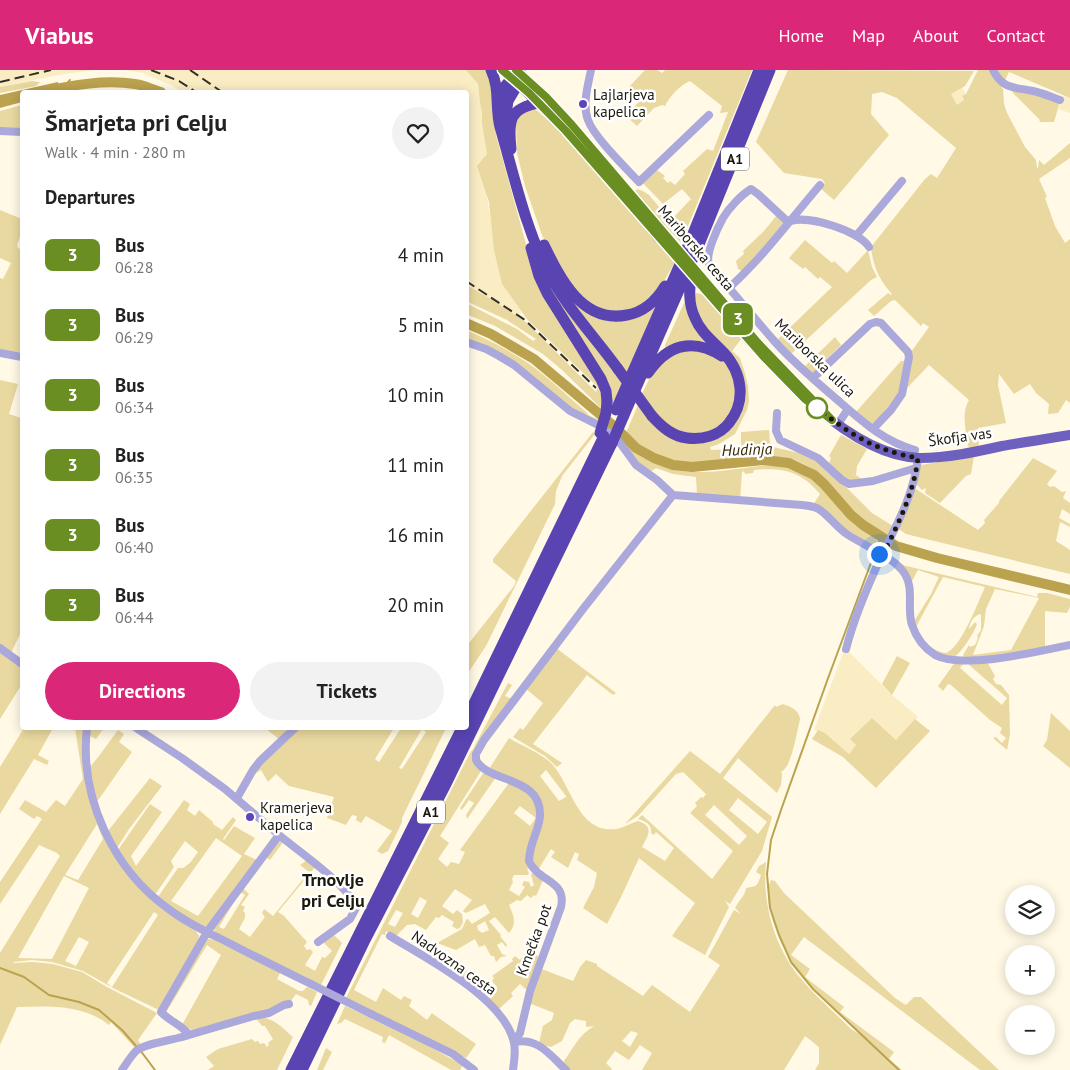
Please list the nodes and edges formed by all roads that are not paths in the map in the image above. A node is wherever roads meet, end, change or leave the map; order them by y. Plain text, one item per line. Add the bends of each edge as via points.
1 (491, 70) edge
2 (502, 70) edge
3 (591, 70) edge
4 (758, 70) edge
5 (770, 70) edge
6 (993, 70) edge
7 (517, 77) edge
8 (1060, 100) dead end
9 (498, 103) junction
10 (539, 103) junction
11 (709, 115) dead end
12 (0, 131) edge
13 (20, 132) edge
14 (503, 136) junction
15 (513, 173) junction
16 (902, 181) dead end
17 (820, 185) dead end
18 (791, 221) junction
19 (529, 224) junction
20 (661, 236) junction
21 (856, 236) junction
22 (693, 246) junction
23 (869, 247) dead end
24 (730, 287) junction
25 (469, 343) edge
26 (0, 353) edge
27 (20, 357) edge
28 (733, 365) junction
29 (813, 378) junction
30 (639, 384) junction
31 (616, 409) junction
32 (848, 409) junction
33 (778, 413) dead end
34 (835, 422) junction
35 (872, 429) junction
36 (1070, 435) edge
37 (605, 437) junction
38 (916, 459) junction
39 (672, 495) junction
40 (879, 552) junction
41 (1070, 645) edge
42 (0, 648) edge
43 (846, 649) dead end
44 (20, 663) edge
45 (469, 714) edge
46 (87, 730) edge
47 (139, 730) edge
48 (292, 730) edge
49 (461, 730) edge
50 (237, 798) junction
51 (279, 835) junction
52 (207, 932) junction
53 (390, 936) dead end
54 (318, 942) dead end
55 (289, 1004) dead end
56 (189, 1034) junction
57 (514, 1042) junction
58 (122, 1070) edge
59 (290, 1070) edge
60 (302, 1070) edge
61 (474, 1070) edge
62 (513, 1070) edge
63 (566, 1070) edge

1 - 9 highway
2 - 7 main road, Mariborska cesta
3 - 11 street via 586,92 588,120 639,182
4 - 22 highway, A1
5 - 22 highway, A1
6 - 8 street via 1007,86
7 - 9 highway via 503,88
7 - 10 main road, Mariborska cesta
7 - 14 highway via 506,109
7 - 20 main road, Mariborska cesta via 546,97 572,125
9 - 14 highway
10 - 15 highway via 517,110 512,119
10 - 20 main road, Mariborska cesta
12 - 13 street
14 - 15 highway
15 - 19 highway
16 - 21 street
17 - 18 street
18 - 21 street via 818,220
18 - 24 street via 757,262
18 - 24 street, Mariborska ulica via 751,189 739,200 723,218 707,260
19 - 22 highway via 541,238 576,298 592,312 607,316 629,315 649,306
19 - 28 highway, bridge via 559,291 652,416 668,431 685,438 705,438 727,426 741,399 739,379
19 - 31 highway via 526,229 546,293 601,379
20 - 34 main road, Mariborska cesta via 785,378
21 - 23 street
22 - 28 highway via 689,298 695,320
22 - 30 highway, A1
22 - 31 highway, A1
24 - 29 street, Mariborska ulica via 776,342
25 - 39 street via 514,365 570,411 600,426 620,443 636,465
26 - 27 street
28 - 30 highway via 702,346 681,346 663,355
29 - 32 street, Mariborska ulica
29 - 35 street via 870,324 882,323 909,357 902,394
30 - 31 highway, A1
31 - 37 highway, A1
32 - 34 street
32 - 35 street, Mariborska ulica
33 - 38 street via 776,431 780,440 826,463 849,484 874,481
34 - 38 main road, Škofja vas via 867,443
35 - 38 street, Mariborska ulica
36 - 38 main road, Škofja vas via 955,456
37 - 45 highway, A1
37 - 60 highway, A1 via 445,786
38 - 40 street via 912,485 896,530
39 - 40 street via 815,507 843,532
39 - 57 street, Kmečka pot via 476,754 482,768 524,787 534,796 541,817 531,843 529,861 562,894 562,902 530,991 520,1033
40 - 41 street via 897,565 907,578 911,623 921,643 936,655 961,660 980,659
40 - 43 street
42 - 44 street
46 - 52 street via 90,790 101,824 118,856 155,898
47 - 50 street
48 - 50 street via 252,770
49 - 59 highway, A1
50 - 51 street
51 - 52 street
51 - 54 street via 328,874 354,901 356,908 350,919
52 - 56 street via 161,1012
52 - 61 street, bridge via 453,1054
53 - 57 street, Nadvozna cesta via 486,999 498,1012
55 - 56 street via 264,1015
56 - 58 street via 139,1049
57 - 62 street
57 - 63 street via 535,1043

